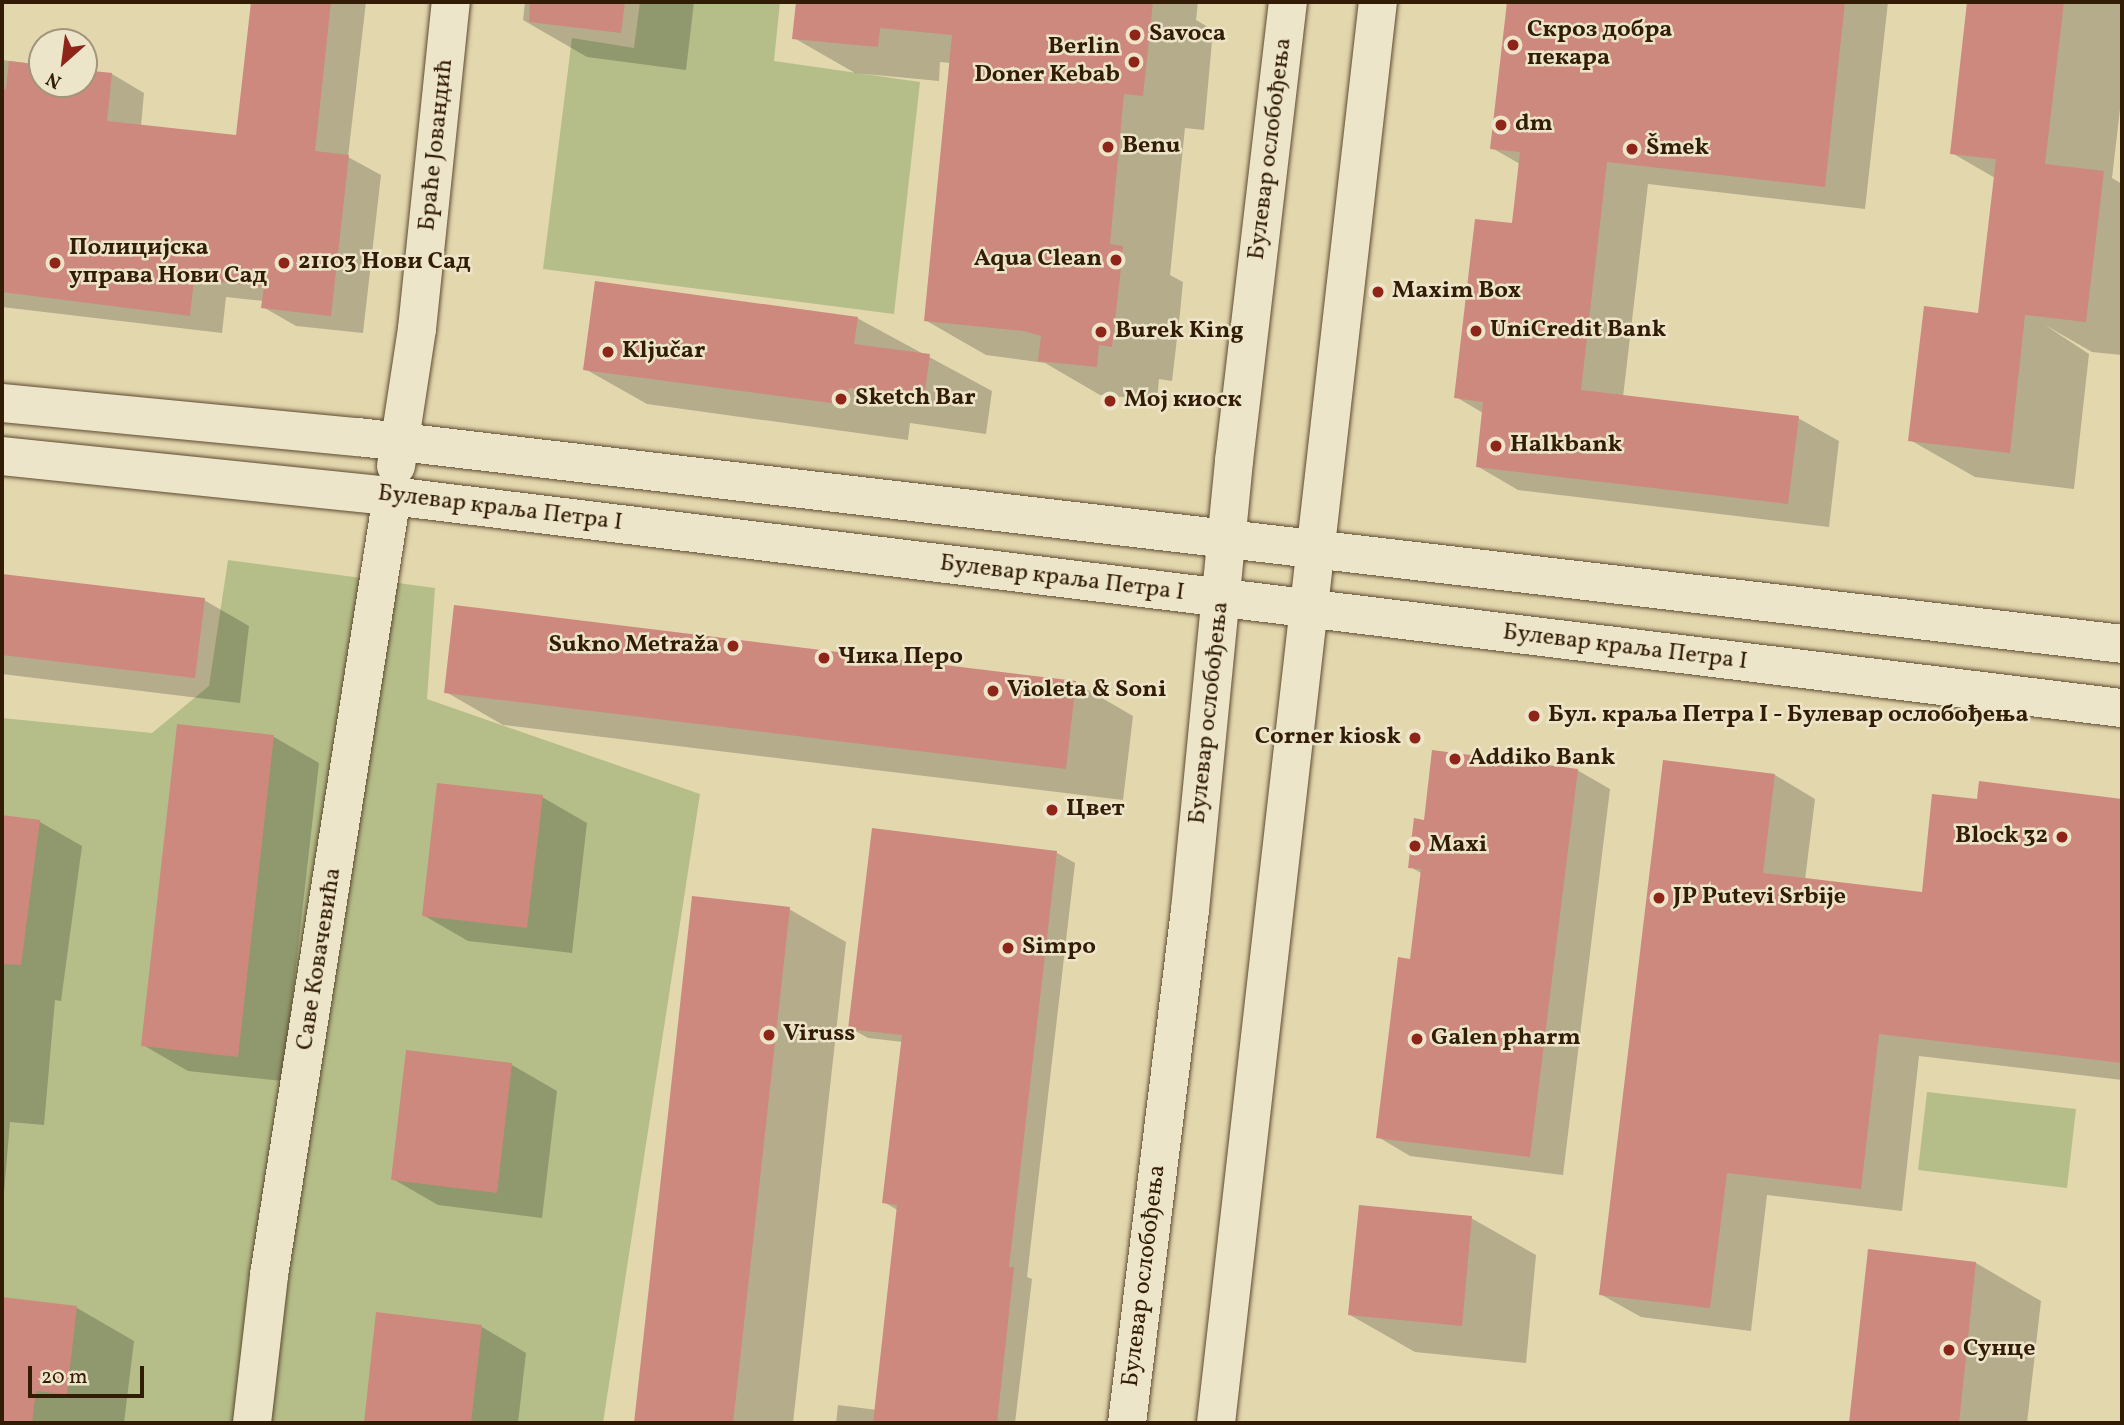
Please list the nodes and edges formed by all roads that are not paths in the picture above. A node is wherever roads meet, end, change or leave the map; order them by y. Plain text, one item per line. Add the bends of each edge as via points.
1 (451, 2) edge
2 (1288, 2) edge
3 (1378, 2) edge
4 (2, 403) edge
5 (400, 442) junction
6 (2, 456) edge
7 (392, 496) junction
8 (1227, 539) junction
9 (1316, 549) junction
10 (1222, 599) junction
11 (1309, 610) junction
12 (2122, 644) edge
13 (2122, 708) edge
14 (252, 1423) edge
15 (1127, 1423) edge
16 (1216, 1423) edge

1 - 5 street, Браће Јовандић via 417,329
2 - 8 street, Булевар ослобођења
3 - 9 street
4 - 5 street
5 - 7 street, Браће Јовандић
5 - 8 street
6 - 7 street, Булевар краља Петра I
7 - 10 street, Булевар краља Петра I
7 - 14 street, Саве Ковачевића via 269,1275
8 - 9 street
8 - 10 street, Булевар ослобођења
9 - 11 street
9 - 12 street
10 - 11 street, Булевар краља Петра I
10 - 15 street, Булевар ослобођења via 1190,910
11 - 13 street, Булевар краља Петра I
11 - 16 street

